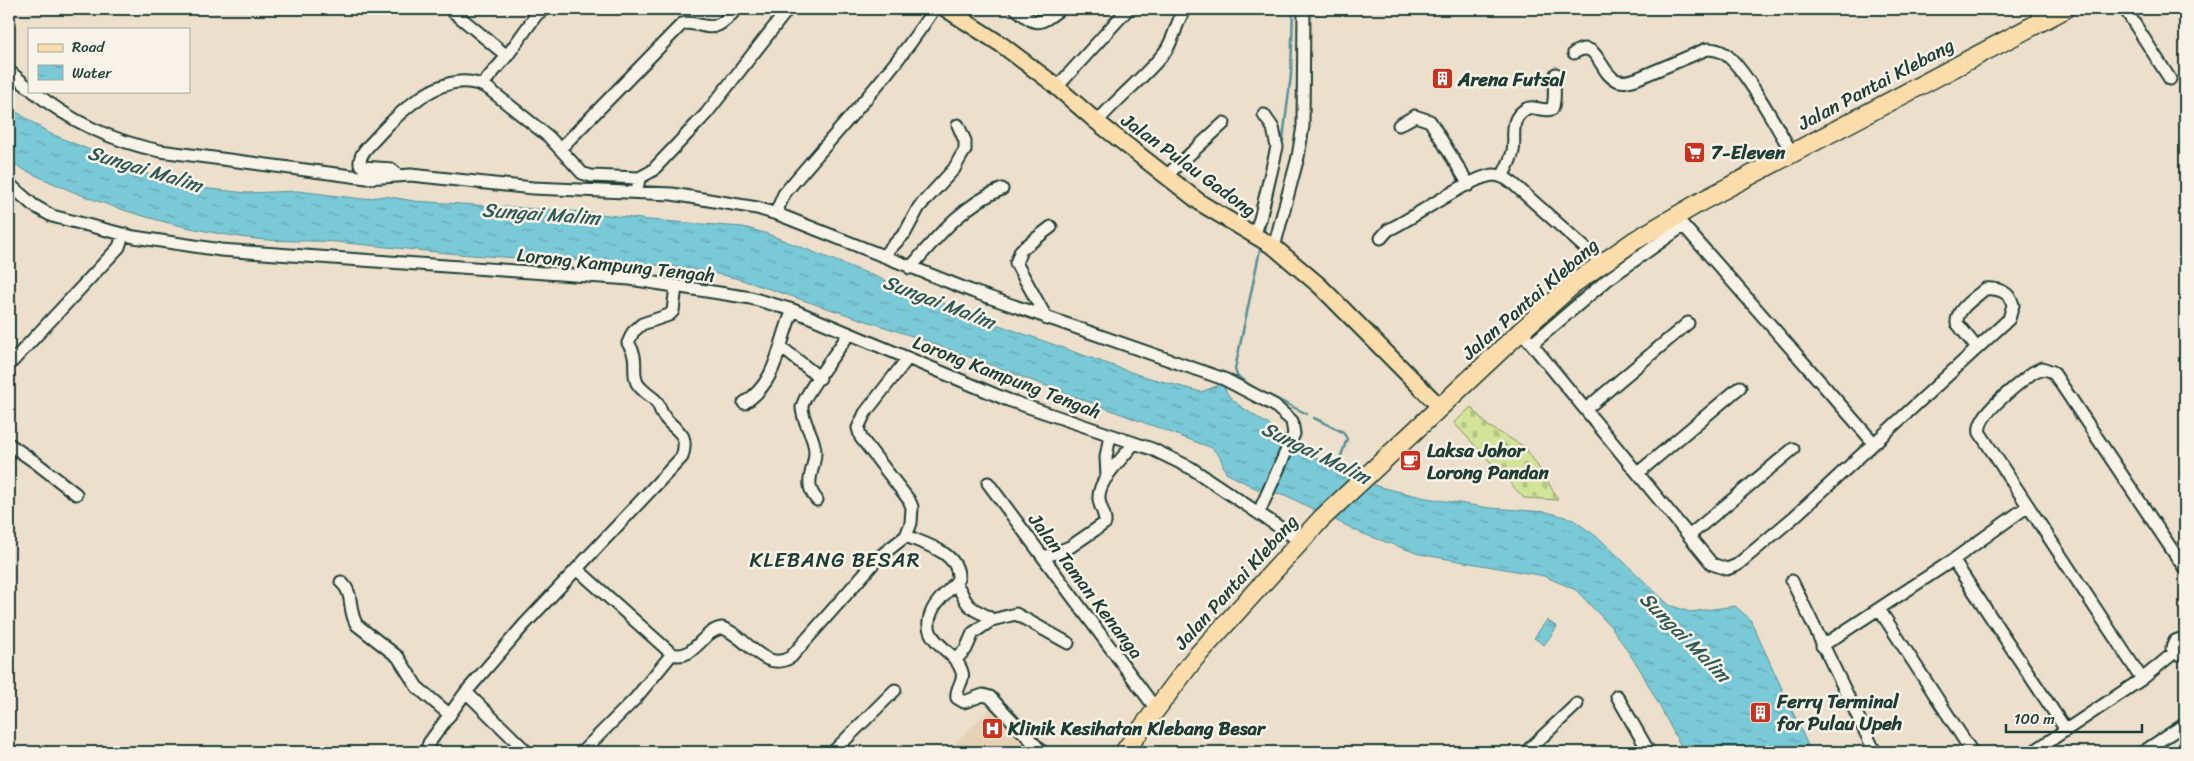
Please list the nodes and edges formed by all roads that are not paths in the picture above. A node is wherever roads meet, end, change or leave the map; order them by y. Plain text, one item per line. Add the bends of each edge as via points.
1 (450, 9) edge
2 (737, 9) edge
3 (788, 9) edge
4 (934, 9) edge
5 (946, 9) edge
6 (1016, 9) edge
7 (1060, 9) edge
8 (1128, 9) edge
9 (1304, 9) edge
10 (2065, 9) edge
11 (2125, 9) edge
12 (538, 10) edge
13 (1182, 14) dead end
14 (2038, 15) edge
15 (1574, 53) dead end
16 (507, 56) junction
17 (9, 71) edge
18 (1556, 74) dead end
19 (2170, 79) dead end
20 (482, 85) junction
21 (28, 87) edge
22 (1057, 87) junction
23 (34, 92) edge
24 (1264, 115) dead end
25 (1097, 122) junction
26 (1224, 123) dead end
27 (958, 125) dead end
28 (1400, 125) dead end
29 (561, 148) junction
30 (1792, 153) junction
31 (1167, 175) junction
32 (399, 176) junction
33 (1502, 177) junction
34 (639, 178) junction
35 (9, 184) edge
36 (1469, 185) junction
37 (1002, 189) dead end
38 (636, 192) junction
39 (780, 215) junction
40 (1679, 221) junction
41 (1051, 227) dead end
42 (122, 235) junction
43 (1381, 238) dead end
44 (1263, 241) junction
45 (883, 256) junction
46 (1602, 263) junction
47 (910, 268) junction
48 (676, 286) junction
49 (793, 310) junction
50 (1047, 319) junction
51 (1688, 323) dead end
52 (849, 334) junction
53 (1526, 337) junction
54 (781, 347) junction
55 (1976, 347) junction
56 (908, 358) junction
57 (9, 365) edge
58 (820, 378) junction
59 (1740, 387) dead end
60 (744, 403) dead end
61 (1440, 408) junction
62 (1586, 409) junction
63 (1110, 435) junction
64 (1873, 442) junction
65 (1134, 443) junction
66 (9, 444) edge
67 (1793, 449) dead end
68 (1639, 472) junction
69 (1107, 477) junction
70 (988, 483) dead end
71 (76, 494) dead end
72 (817, 500) dead end
73 (2028, 506) junction
74 (1259, 512) junction
75 (906, 536) junction
76 (1690, 536) junction
77 (1300, 541) junction
78 (1044, 558) junction
79 (1953, 560) junction
80 (577, 569) junction
81 (2185, 569) edge
82 (1792, 580) dead end
83 (341, 582) dead end
84 (955, 584) junction
85 (1879, 609) junction
86 (992, 620) junction
87 (2185, 642) edge
88 (1068, 643) dead end
89 (1822, 646) junction
90 (672, 654) junction
91 (2181, 655) edge
92 (955, 660) junction
93 (2142, 679) junction
94 (895, 690) dead end
95 (466, 692) junction
96 (1617, 696) dead end
97 (1577, 704) dead end
98 (1156, 709) junction
99 (450, 715) junction
100 (2185, 724) edge
101 (2066, 730) junction
102 (426, 752) edge
103 (527, 752) edge
104 (582, 752) edge
105 (833, 752) edge
106 (1042, 752) edge
107 (1124, 752) edge
108 (1526, 752) edge
109 (1649, 752) edge
110 (1875, 752) edge
111 (1972, 752) edge
112 (2033, 752) edge
113 (2143, 752) edge

1 - 16 street
2 - 29 street via 715,26 682,24
3 - 34 street via 706,114 652,171
4 - 39 street via 893,64 784,194 778,208
5 - 22 main road, Jalan Pulau Gadong via 1002,45
6 - 7 street via 1037,23 1042,23
8 - 22 street
9 - 44 street via 1303,126 1298,158
10 - 14 highway, Jalan Pantai Klebang
11 - 19 street
12 - 16 street
13 - 25 street via 1164,53
14 - 30 highway, Jalan Pantai Klebang
15 - 30 street via 1580,49 1591,50 1609,75 1624,82 1707,49 1716,49 1739,69
16 - 20 street
17 - 21 street
18 - 33 street via 1552,109 1526,109 1516,119 1513,153
20 - 29 street
20 - 32 street via 451,84 432,90 387,126 361,155 360,164 363,166 390,169
22 - 25 main road, Jalan Pulau Gadong
23 - 32 street via 84,126 133,145 208,159 367,178
24 - 44 street via 1273,128 1277,147 1256,230
25 - 31 main road, Jalan Pulau Gadong
26 - 31 street
27 - 45 street via 965,150 954,170 919,207 905,233
28 - 36 street via 1415,116 1430,121
29 - 34 street via 582,173
30 - 40 highway, Jalan Pantai Klebang
31 - 44 main road, Jalan Pulau Gadong via 1202,204
32 - 38 street via 532,188
33 - 36 street via 1491,176
33 - 46 street via 1517,186
34 - 38 street
35 - 42 street, Lorong Kampung Tengah via 33,205 52,216
36 - 43 street via 1388,230
37 - 47 street via 979,200 953,220
38 - 39 street via 690,196
39 - 45 street
40 - 46 highway, Jalan Pantai Klebang
40 - 53 street via 1607,280
40 - 64 street
41 - 50 street via 1021,250 1016,263
42 - 48 street, Lorong Kampung Tengah via 221,250
42 - 57 street via 119,247
44 - 61 main road, Jalan Pulau Gadong via 1320,286
45 - 47 street
46 - 53 highway, Jalan Pantai Klebang
47 - 50 street
48 - 49 street, Lorong Kampung Tengah via 736,294
48 - 80 street via 673,311 642,324 628,343 635,353 636,381 660,405 663,416 682,433 685,440 682,457
49 - 52 street, Lorong Kampung Tengah
49 - 54 street
50 - 74 street via 1224,379 1288,416 1294,426 1294,434
51 - 62 street
52 - 56 street, Lorong Kampung Tengah
52 - 58 street
53 - 61 highway, Jalan Pantai Klebang
53 - 62 street
54 - 58 street
54 - 60 street via 773,371 762,389
55 - 55 street via 1957,323 1957,316 1985,289 2004,292 2012,300 2012,314
55 - 64 street
56 - 63 street, Lorong Kampung Tengah via 1008,400
56 - 75 street via 858,428 861,438 904,491 912,507
58 - 72 street via 802,400 801,407 815,448 809,477
59 - 68 street
61 - 77 highway, Jalan Pantai Klebang
62 - 68 street
63 - 65 street, Lorong Kampung Tengah
63 - 69 street
64 - 76 street via 1794,517 1732,568 1723,569 1712,564
65 - 69 street
65 - 74 street, Lorong Kampung Tengah via 1174,459
66 - 71 street
67 - 76 street
68 - 76 street
69 - 78 street via 1098,496 1105,523 1070,547
70 - 78 street, Jalan Taman Kenanga
73 - 79 street
73 - 81 street via 1978,428 1983,417 2032,373 2042,368 2056,375
73 - 93 street
74 - 77 street, Lorong Kampung Tengah
75 - 84 street via 934,547 948,557 958,573
75 - 90 street via 879,557 784,661 769,660 734,633 722,628 710,632 688,654
77 - 98 highway, Jalan Pantai Klebang via 1200,652
78 - 98 street, Jalan Taman Kenanga
79 - 85 street
79 - 101 street
80 - 90 street
80 - 95 street
82 - 89 street
83 - 99 street via 350,592 352,617 357,624 398,657 417,687
84 - 86 street via 972,608
84 - 92 street via 933,609 928,627 935,641
85 - 89 street
85 - 111 street
86 - 88 street via 1016,614
86 - 92 street via 973,633 966,649
87 - 91 street via 2175,640 2172,648
89 - 110 street
90 - 104 street via 635,699
91 - 93 street
92 - 106 street via 963,674 957,698 964,702 980,695 990,697
93 - 101 street
94 - 105 street
95 - 99 street
95 - 103 street
96 - 109 street
97 - 108 street
98 - 107 highway, Jalan Pantai Klebang
99 - 102 street
100 - 113 street
101 - 112 street

